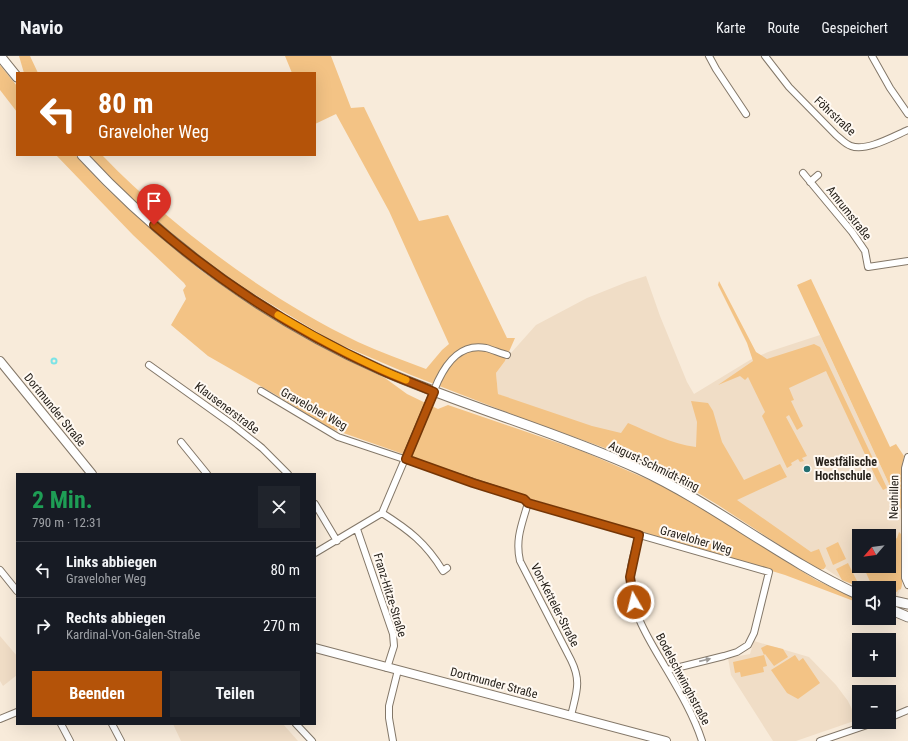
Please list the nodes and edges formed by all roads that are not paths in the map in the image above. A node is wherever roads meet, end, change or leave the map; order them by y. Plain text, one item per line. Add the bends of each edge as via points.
1 (0, 56) edge
2 (709, 56) edge
3 (765, 56) edge
4 (872, 56) edge
5 (16, 76) edge
6 (746, 114) dead end
7 (908, 114) edge
8 (908, 130) edge
9 (83, 156) edge
10 (803, 173) dead end
11 (818, 175) dead end
12 (810, 182) junction
13 (908, 261) edge
14 (507, 355) dead end
15 (0, 361) edge
16 (149, 365) dead end
17 (261, 391) dead end
18 (434, 392) junction
19 (181, 442) dead end
20 (908, 457) edge
21 (406, 459) junction
22 (91, 473) edge
23 (206, 473) edge
24 (287, 473) edge
25 (528, 503) junction
26 (316, 506) edge
27 (382, 513) junction
28 (357, 529) junction
29 (639, 535) junction
30 (337, 541) junction
31 (316, 553) edge
32 (447, 568) dead end
33 (0, 570) edge
34 (908, 585) edge
35 (16, 590) edge
36 (852, 591) edge
37 (896, 601) edge
38 (908, 604) edge
39 (896, 612) edge
40 (908, 617) edge
41 (316, 648) edge
42 (387, 668) junction
43 (398, 670) junction
44 (668, 670) junction
45 (908, 710) edge
46 (16, 712) edge
47 (896, 715) edge
48 (571, 716) junction
49 (0, 719) edge
50 (62, 725) edge
51 (113, 725) edge
52 (297, 725) edge
53 (855, 729) edge
54 (70, 741) edge
55 (121, 741) edge
56 (312, 741) edge
57 (393, 741) edge
58 (666, 741) edge
59 (702, 741) edge
60 (820, 741) edge

1 - 5 main road
2 - 6 street
3 - 8 street, Föhrstraße via 790,87 836,135 852,146 872,146
4 - 7 street
9 - 18 main road, August-Schmidt-Ring via 134,208 220,278 318,338 382,370
10 - 12 street, Amrumstraße
11 - 12 street, Amrumstraße
12 - 13 street, Amrumstraße via 865,251 868,267
14 - 18 street via 485,348 469,348 452,358
15 - 22 street, Dortmunder Straße
16 - 24 street, Klausenerstraße via 233,425 262,448
17 - 21 street, Graveloher Weg via 338,437
18 - 21 street
18 - 36 main road, August-Schmidt-Ring via 591,448 639,469 719,512 827,580
19 - 23 street
20 - 34 street, Neuhillen via 905,468
21 - 25 street, Graveloher Weg via 524,499
21 - 27 street
25 - 29 street, Graveloher Weg
25 - 48 street, Von-Ketteler-Straße via 518,535 518,552 520,561 577,674 578,685
26 - 30 street
27 - 28 street
27 - 32 street via 415,536 443,571
28 - 30 street
28 - 42 street, Franz-Hitze-Straße via 393,634 394,646
29 - 44 street, Bodelschwinghstraße via 630,577 636,612 649,641
44 -> 29 street, Graveloher Weg via 737,652 748,645 754,633 769,572
30 - 31 street
33 - 35 street
37 - 38 main road
39 - 40 main road
41 - 42 street, Dortmunder Straße
42 - 43 street, Dortmunder Straße
43 - 48 street, Dortmunder Straße
43 - 57 street via 389,706
44 - 59 street, Bodelschwinghstraße
45 - 47 street
46 - 49 street
48 - 58 street, Dortmunder Straße
50 - 54 street
51 - 55 street
52 - 56 street
53 - 60 street

